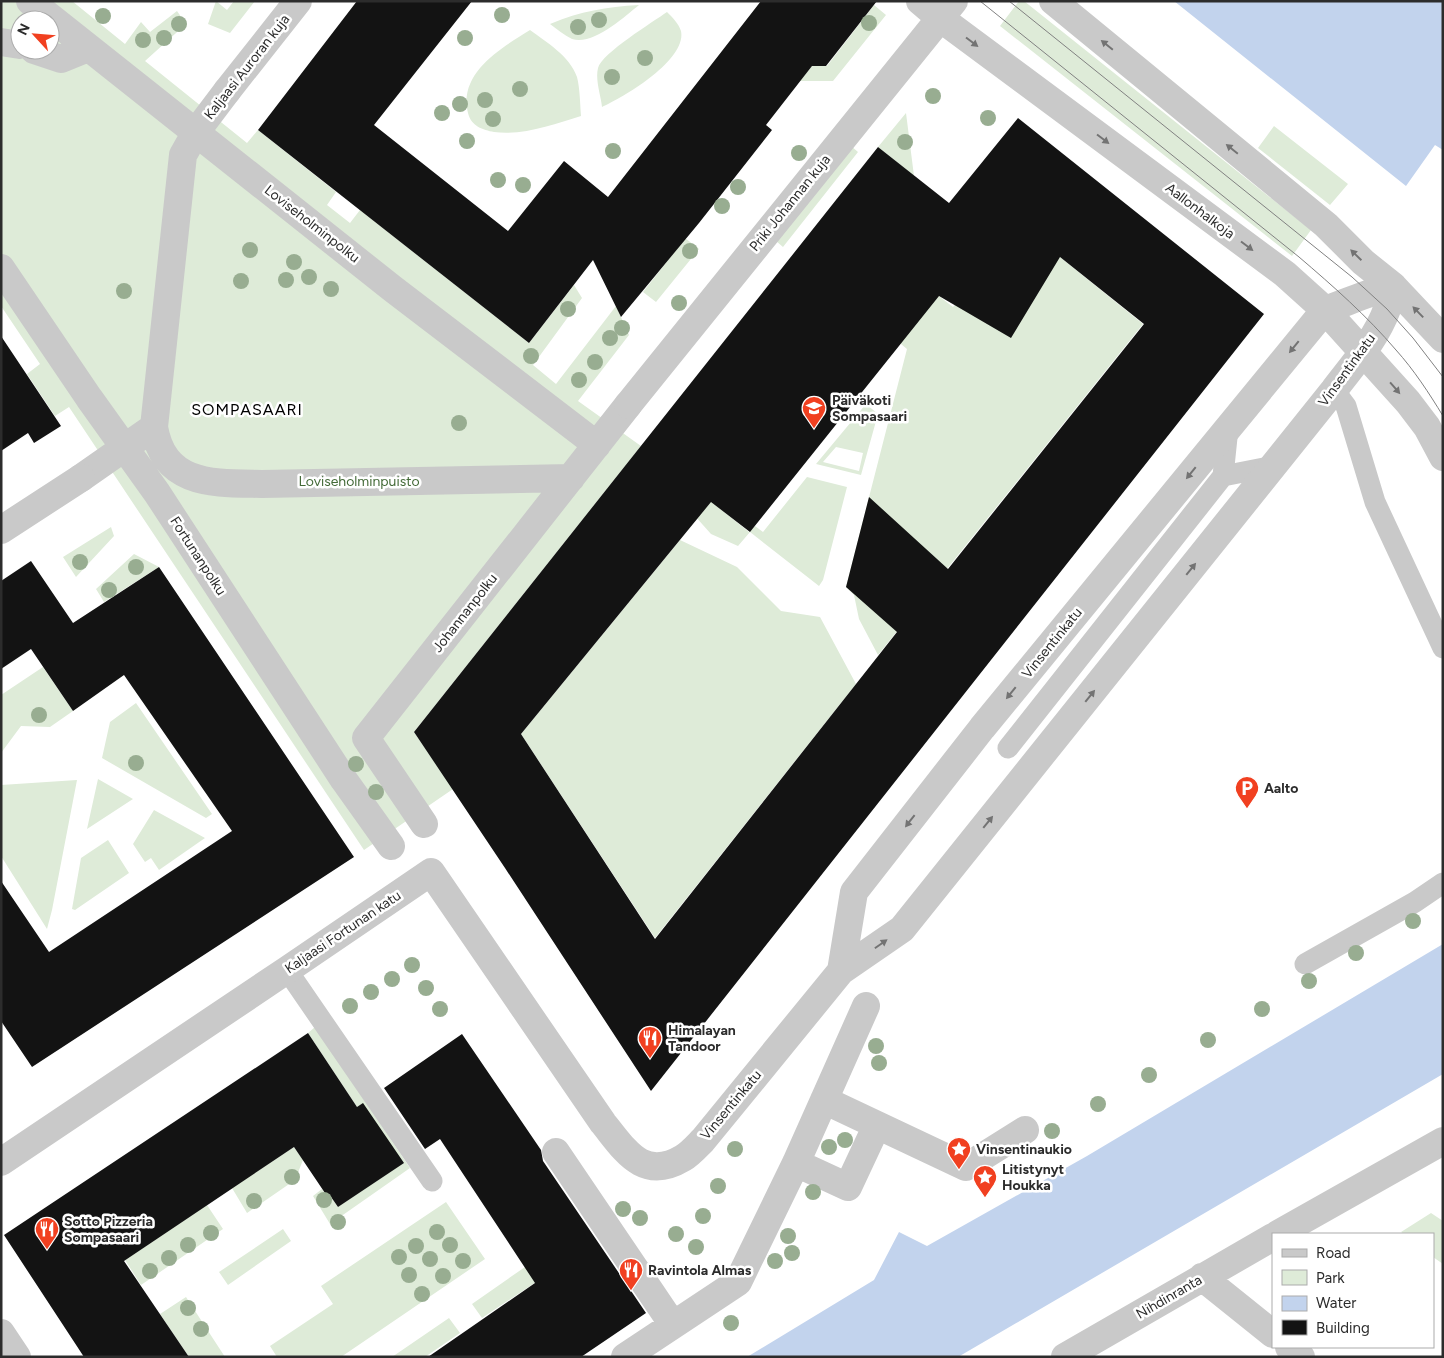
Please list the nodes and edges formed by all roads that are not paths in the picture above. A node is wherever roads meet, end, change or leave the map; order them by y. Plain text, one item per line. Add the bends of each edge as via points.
1 (30, 1) edge
2 (298, 1) edge
3 (1053, 1) edge
4 (938, 7) edge
5 (88, 48) junction
6 (60, 59) edge
7 (196, 132) junction
8 (1, 268) edge
9 (1393, 286) junction
10 (1325, 310) junction
11 (1443, 339) edge
12 (1363, 351) junction
13 (1334, 390) junction
14 (628, 406) joint
15 (154, 427) junction
16 (1228, 428) junction
17 (596, 445) junction
18 (124, 448) junction
19 (1443, 457) edge
20 (1274, 466) junction
21 (1223, 476) junction
22 (571, 478) junction
23 (1, 530) edge
24 (1443, 648) edge
25 (1008, 748) dead end
26 (424, 824) dead end
27 (391, 846) dead end
28 (1443, 883) edge
29 (1306, 964) dead end
30 (287, 970) junction
31 (841, 972) junction
32 (866, 1006) dead end
33 (824, 1100) junction
34 (603, 1123) joint
35 (877, 1125) junction
36 (1025, 1130) dead end
37 (1443, 1141) edge
38 (556, 1152) dead end
39 (1, 1162) edge
40 (796, 1163) junction
41 (432, 1181) dead end
42 (1280, 1233) edge
43 (1272, 1238) edge
44 (1202, 1278) junction
45 (673, 1325) junction
46 (1, 1333) edge
47 (1272, 1333) edge
48 (1290, 1348) edge
49 (17, 1357) edge
50 (625, 1357) edge
51 (1065, 1357) edge
52 (1302, 1357) edge

1 - 5 street, Loviseholminpolku
2 - 7 street, Kaljaasi Auroran kuja
9 -> 3 street via 1326,225
4 -> 10 street, Aallonhalkoja via 1284,274
4 - 14 street, Priki Johannan kuja
5 - 6 street
5 - 7 street, Loviseholminpolku
7 - 15 street, Kaljaasi Auroran kuja via 182,155
7 - 17 street, Loviseholminpolku
8 - 18 street, Fortunanpolku
9 - 10 street via 1368,292
11 -> 9 street
9 - 12 street, Vinsentinkatu via 1387,309
10 - 12 street, Aallonhalkoja
10 -> 16 street, Vinsentinkatu
12 - 13 street, Vinsentinkatu
12 -> 19 street, Aallonhalkoja via 1422,421
13 - 20 street, Vinsentinkatu
13 - 24 lane via 1346,406 1375,502
14 - 17 street, Johannanpolku
15 - 18 street
15 - 22 street via 162,454 175,468 191,477 216,483
16 - 21 lane
16 -> 31 street, Vinsentinkatu via 982,728 854,892
17 - 22 street, Johannanpolku
18 - 23 street
18 - 27 street, Fortunanpolku
20 - 21 lane
31 -> 20 street, Vinsentinkatu via 902,929
21 - 25 lane
22 - 26 street, Johannanpolku via 366,738
28 - 29 lane
30 - 34 street, Kaljaasi Fortunan katu via 430,872
30 - 39 street, Kaljaasi Fortunan katu
30 - 41 lane
31 - 34 street, Vinsentinkatu via 703,1140 684,1158 664,1167 645,1166 630,1156
32 - 33 street
33 - 35 street
33 - 40 street
35 - 36 street via 966,1167
35 - 40 street via 854,1190
37 - 42 street
38 - 45 street
40 - 45 street via 738,1282
43 - 44 street, Nihdinranta
44 - 47 street
44 - 51 street, Nihdinranta
45 - 50 street
46 - 49 street
48 - 52 street

